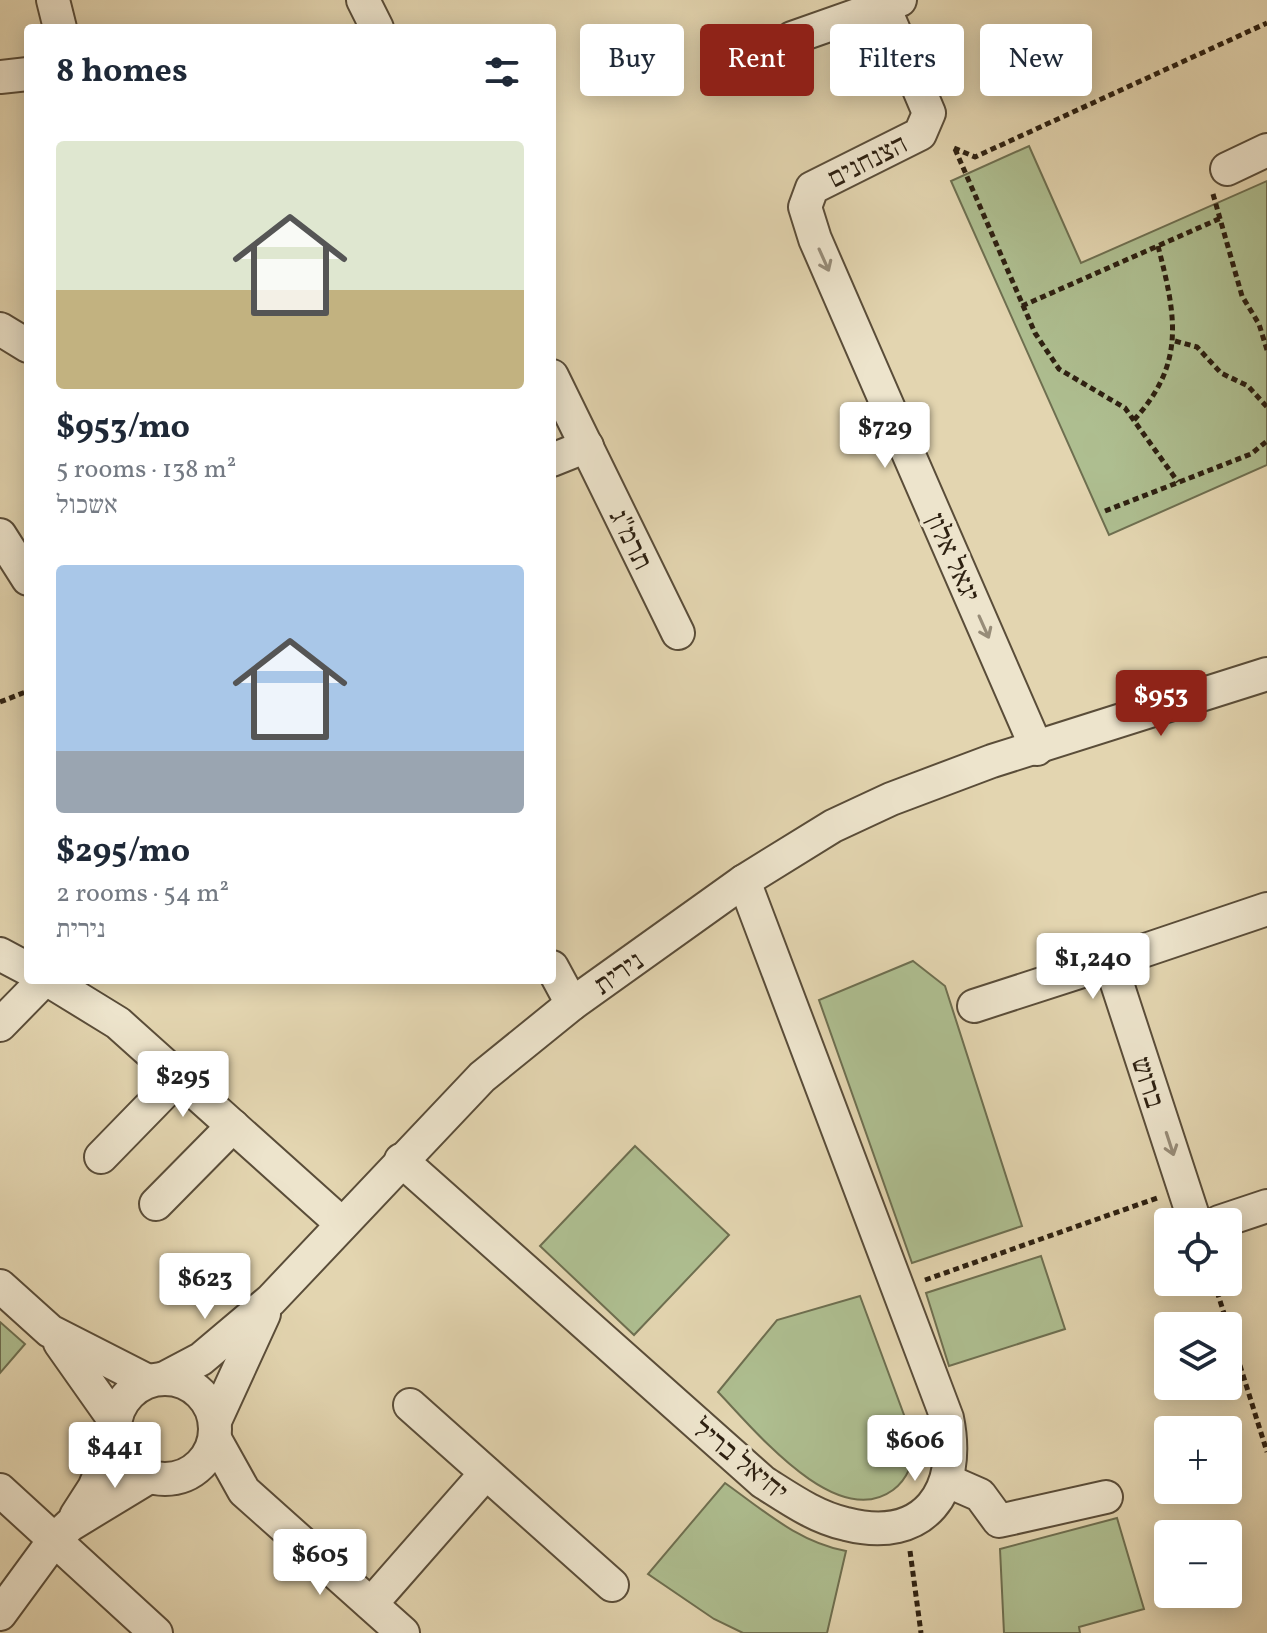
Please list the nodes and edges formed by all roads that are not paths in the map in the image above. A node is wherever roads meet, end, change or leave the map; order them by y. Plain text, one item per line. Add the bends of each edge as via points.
1 (53, 0) edge
2 (363, 0) edge
3 (888, 3) edge
4 (59, 24) edge
5 (375, 24) edge
6 (814, 30) edge
7 (1267, 150) edge
8 (1227, 169) road end
9 (812, 188) joint
10 (0, 329) edge
11 (24, 344) edge
12 (556, 384) edge
13 (587, 446) junction
14 (556, 458) edge
15 (0, 535) edge
16 (24, 573) edge
17 (678, 633) dead end
18 (1267, 674) edge
19 (1037, 749) junction
20 (744, 881) junction
21 (1267, 909) edge
22 (0, 954) edge
23 (1110, 962) junction
24 (24, 967) edge
25 (556, 974) edge
26 (42, 984) edge
27 (53, 984) edge
28 (572, 1004) junction
29 (974, 1006) dead end
30 (0, 1025) edge
31 (179, 1077) junction
32 (233, 1126) junction
33 (101, 1157) dead end
34 (401, 1160) junction
35 (156, 1204) dead end
36 (1267, 1206) edge
37 (1190, 1208) edge
38 (1242, 1214) edge
39 (342, 1224) junction
40 (0, 1286) edge
41 (271, 1300) junction
42 (50, 1331) junction
43 (156, 1380) junction
44 (410, 1405) dead end
45 (115, 1430) junction
46 (215, 1430) junction
47 (486, 1473) junction
48 (149, 1477) junction
49 (184, 1477) junction
50 (948, 1481) junction
51 (0, 1490) edge
52 (1106, 1497) dead end
53 (274, 1519) junction
54 (62, 1532) junction
55 (612, 1585) dead end
56 (371, 1604) junction
57 (0, 1614) edge
58 (156, 1633) edge
59 (403, 1633) edge

1 - 4 street
2 - 5 street
3 - 6 street
3 - 9 street, הצנחנים via 929,113 920,134
7 - 8 street
9 -> 19 street, יגאל אלון via 805,207 815,239
10 - 11 street
12 - 13 street, תרמ"ג
13 - 14 street
13 - 17 street, תרמ"ג
15 - 16 street
18 - 19 street, נירית
19 - 20 street, נירית via 891,799 833,826
20 - 28 street, נירית
20 - 50 street via 947,1418 953,1447
21 - 23 street
22 - 24 street
23 - 29 street
23 -> 37 street, ברוש
25 - 28 street
26 - 30 street
27 - 31 street via 118,1023
28 - 34 street, נירית via 482,1077
31 - 32 street
31 - 33 street
32 - 35 street
32 - 39 street
34 - 39 street, נירית
34 - 50 street, יחיאל בריל via 763,1482 810,1512 847,1525 879,1528 907,1522 936,1504
36 - 38 street
39 - 41 street, נירית
40 - 42 street
41 - 43 street, נירית via 201,1359
41 - 46 street, נירית via 241,1358
42 - 43 street
42 - 45 street
43 - 45 street via 132,1390 121,1404
43 - 46 street via 183,1381 198,1390 210,1404
44 - 47 street
45 - 48 street via 122,1455
45 - 54 street via 94,1488
46 - 49 street via 209,1455
46 - 53 street via 244,1491
47 - 55 street
47 - 56 street
48 - 49 street
48 - 54 street
49 - 53 street via 252,1504
50 - 52 street via 980,1495 999,1521
51 - 54 street
53 - 56 street
54 - 57 street
54 - 58 street
56 - 59 street

